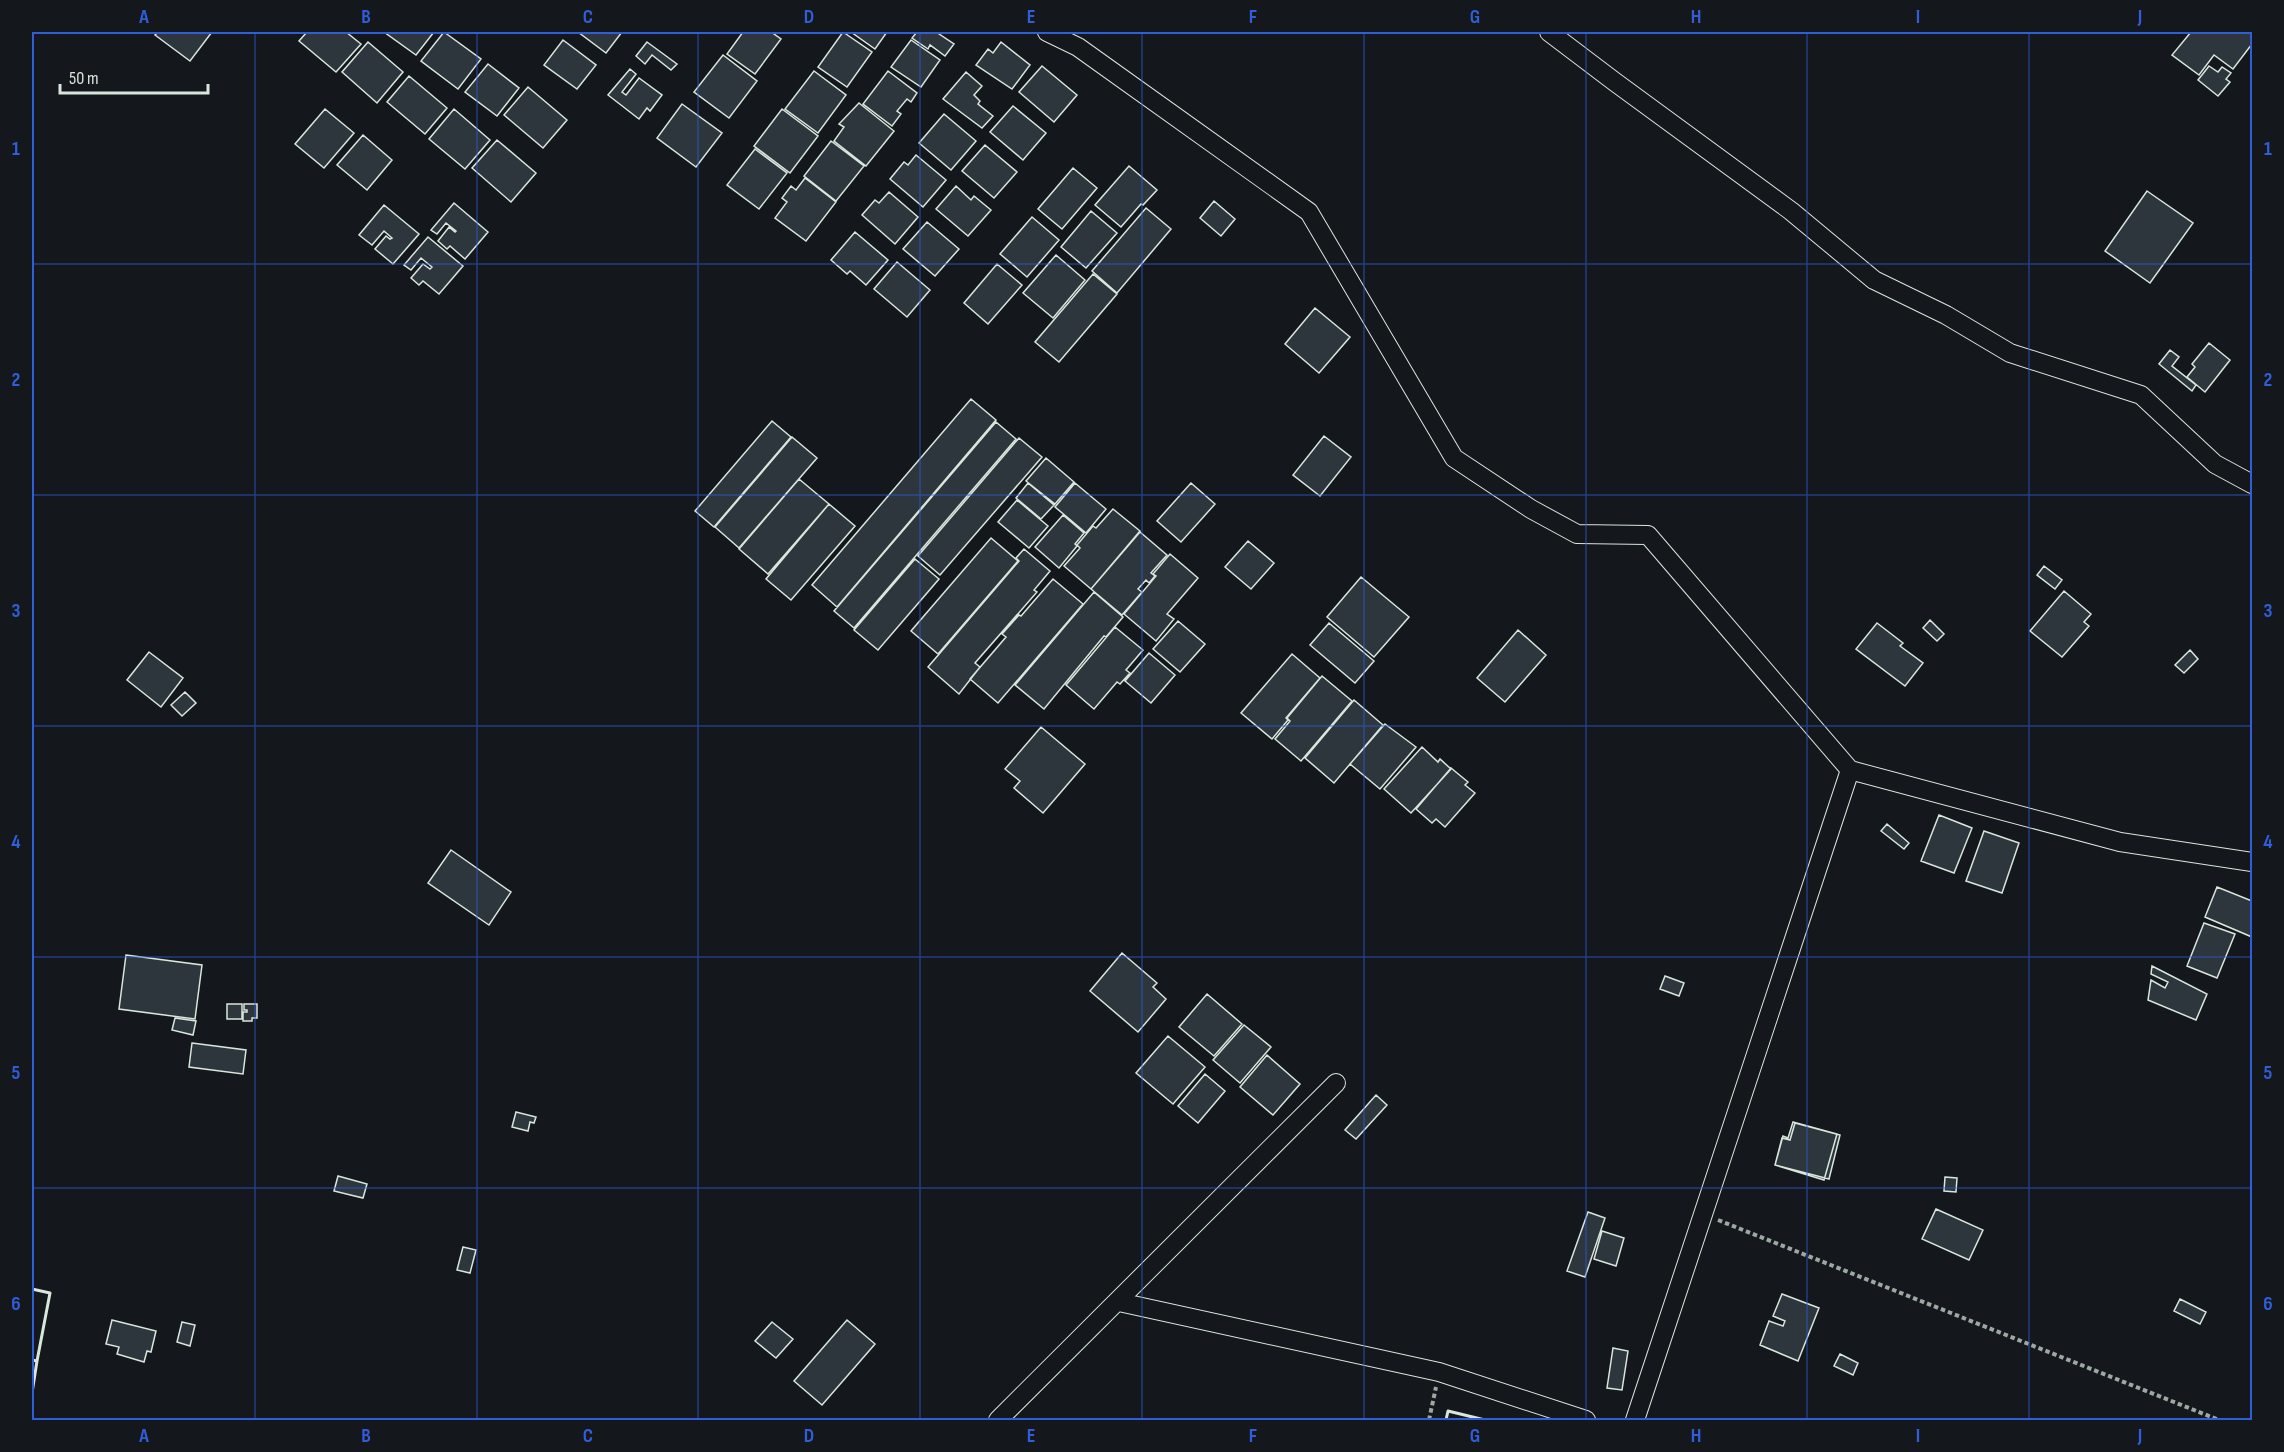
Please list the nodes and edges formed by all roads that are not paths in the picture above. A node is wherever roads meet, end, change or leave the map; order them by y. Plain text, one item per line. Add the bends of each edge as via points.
1 (1047, 32) edge
2 (1550, 32) edge
3 (2253, 484) edge
4 (1850, 770) junction
5 (2253, 862) edge
6 (1336, 1083) dead end
7 (1119, 1302) junction
8 (998, 1420) edge
9 (1586, 1420) edge
10 (1635, 1420) edge

1 - 4 street via 1078,47 1309,212 1454,458 1577,534 1648,536
2 - 3 street via 1791,211 1874,280 1946,315 2010,353 2141,395 2215,464
4 - 5 street via 2120,842
4 - 10 street
6 - 7 street
7 - 8 street
7 - 9 street via 1439,1372

